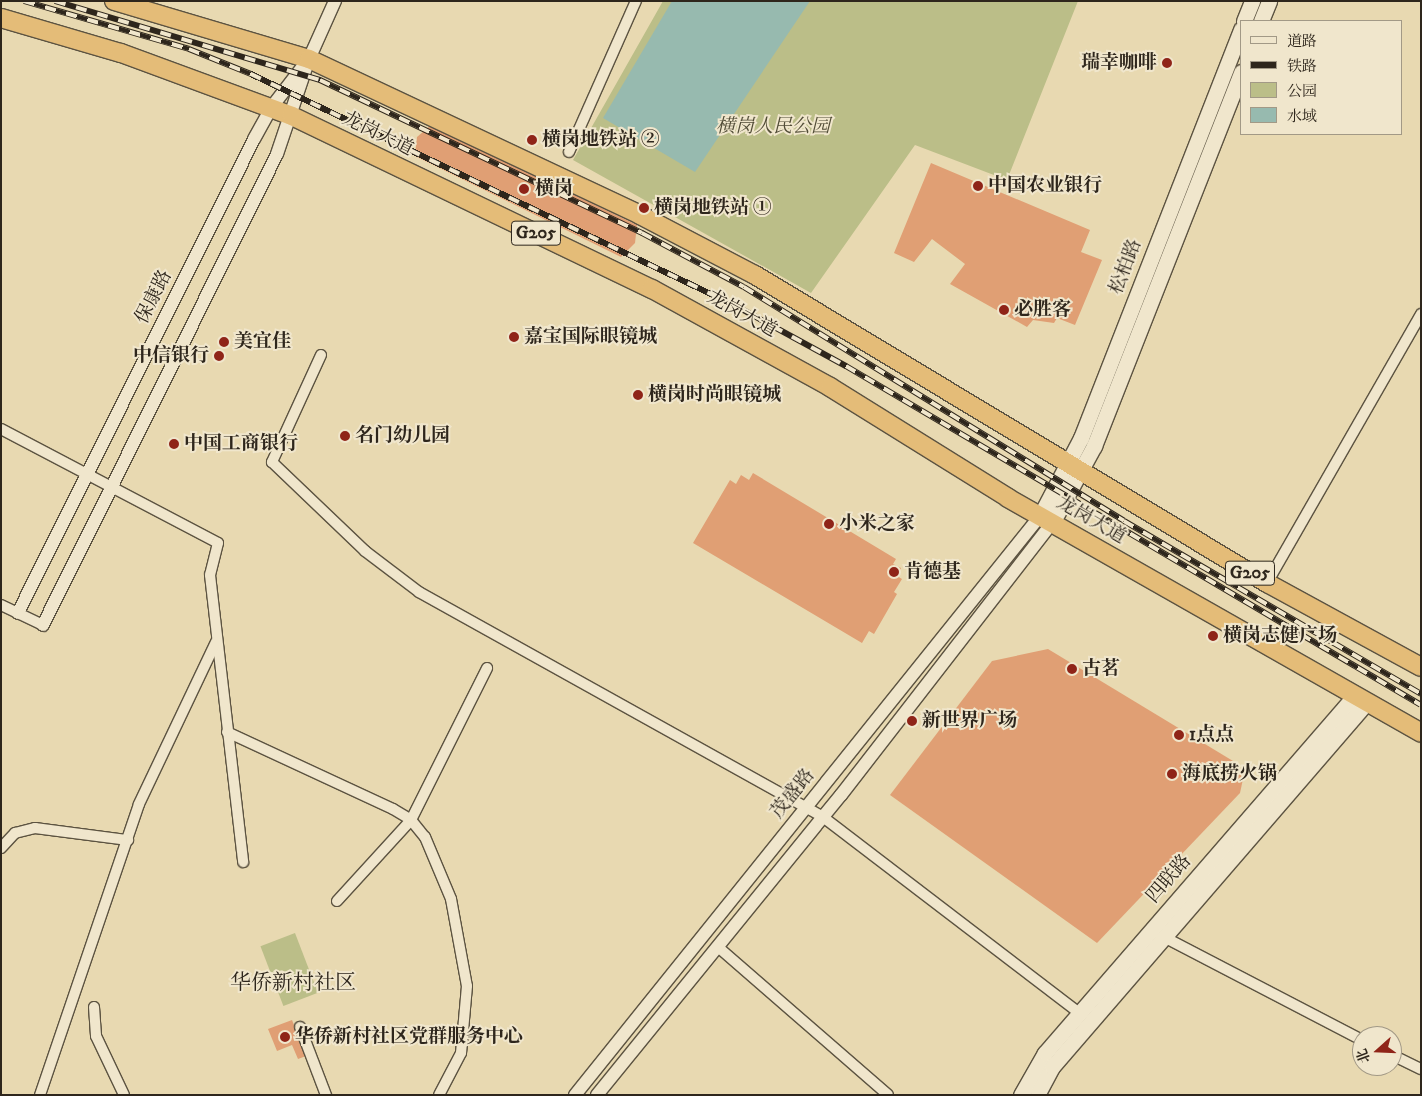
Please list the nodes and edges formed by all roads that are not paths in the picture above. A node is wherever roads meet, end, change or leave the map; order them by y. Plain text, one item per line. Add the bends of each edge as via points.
1 (114, 1) edge
2 (335, 1) edge
3 (636, 1) edge
4 (1252, 1) edge
5 (1269, 1) edge
6 (1, 18) edge
7 (1244, 20) edge
8 (1261, 20) edge
9 (1240, 32) edge
10 (309, 59) junction
11 (1240, 74) edge
12 (271, 108) junction
13 (292, 116) junction
14 (569, 152) dead end
15 (1421, 314) edge
16 (320, 355) dead end
17 (1, 429) edge
18 (1076, 469) junction
19 (87, 473) junction
20 (112, 486) junction
21 (1046, 519) junction
22 (1267, 583) junction
23 (1, 605) edge
24 (18, 613) junction
25 (43, 625) joint
26 (216, 641) junction
27 (1421, 667) edge
28 (487, 668) dead end
29 (1361, 699) junction
30 (227, 732) junction
31 (1421, 733) edge
32 (807, 808) junction
33 (823, 817) junction
34 (411, 820) junction
35 (128, 840) junction
36 (1, 848) edge
37 (243, 862) dead end
38 (338, 902) dead end
39 (1164, 937) junction
40 (718, 947) junction
41 (94, 1007) dead end
42 (1080, 1013) junction
43 (300, 1027) dead end
44 (1352, 1035) edge
45 (1402, 1060) edge
46 (1421, 1069) edge
47 (40, 1095) edge
48 (124, 1095) edge
49 (326, 1095) edge
50 (439, 1095) edge
51 (575, 1095) edge
52 (597, 1095) edge
53 (888, 1095) edge
54 (1021, 1095) edge
55 (1037, 1095) edge

1 - 10 highway, 龙岗大道 / G205
2 - 10 street, 保康路
3 - 14 street
4 - 7 main road
5 - 8 main road
6 - 12 highway, 龙岗大道 / G205 via 121,53
9 - 18 main road, 松柏路
10 - 12 street, 保康路
10 - 13 street, 保康路
10 - 18 highway, 龙岗大道 / G205 via 521,156 755,275
11 - 18 main road, 松柏路
12 - 13 highway, 龙岗大道 / G205
12 - 19 street, 保康路
13 - 20 street, 保康路
13 - 21 highway, 龙岗大道 / G205 via 652,289 830,387
15 - 22 street
16 - 32 street via 272,462 365,551 419,592
17 - 19 street
18 - 21 main road, 松柏路
18 - 22 highway, 龙岗大道 / G205
19 - 20 street
19 - 24 street, 保康路
20 - 25 street, 保康路
20 - 26 street via 218,543 210,575
21 - 29 highway, 龙岗大道 / G205
21 - 32 street, 茂盛路
21 - 33 street, 茂盛路
22 - 27 highway, 龙岗大道 / G205
23 - 24 street
24 - 25 street
26 - 30 street
26 - 35 street via 139,804
28 - 34 street
29 - 31 highway, 龙岗大道 / G205
29 - 39 main road, 四联路
29 - 42 main road, 四联路
30 - 34 street
30 - 37 street
32 - 33 street
32 - 51 street, 茂盛路
33 - 40 street, 茂盛路
33 - 42 street
34 - 38 street
34 - 50 street via 425,837 451,899 467,986 461,1053
35 - 36 street via 35,828 15,833
35 - 47 street
39 - 44 street
39 - 55 main road, 四联路 via 1052,1067
40 - 52 street, 茂盛路
40 - 53 street
41 - 48 street via 96,1036
42 - 54 main road, 四联路 via 1045,1053
43 - 49 street
45 - 46 street

